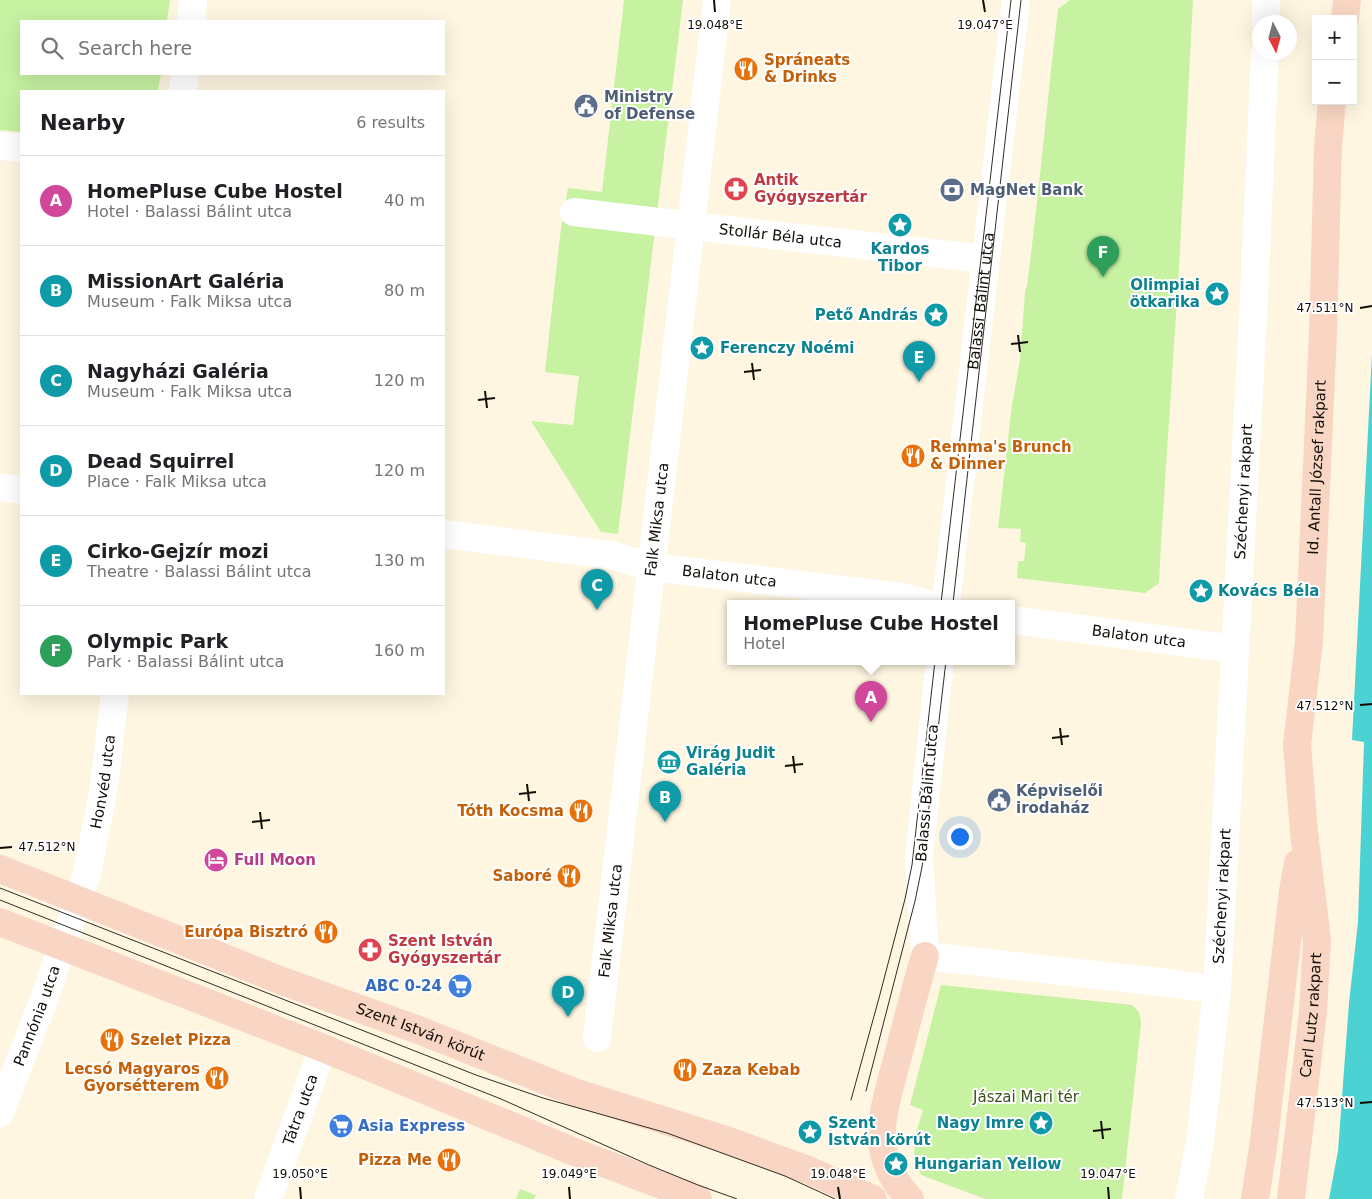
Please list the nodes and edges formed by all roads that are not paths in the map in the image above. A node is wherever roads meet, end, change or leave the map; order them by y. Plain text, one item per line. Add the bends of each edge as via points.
1 (193, 0) edge
2 (717, 0) edge
3 (1016, 0) edge
4 (1266, 0) edge
5 (1347, 0) edge
6 (1266, 15) edge
7 (1345, 15) edge
8 (191, 20) edge
9 (1264, 60) edge
10 (185, 75) edge
11 (183, 90) edge
12 (1332, 105) edge
13 (0, 146) edge
14 (20, 148) edge
15 (574, 212) dead end
16 (692, 226) junction
17 (986, 259) junction
18 (0, 487) edge
19 (20, 490) edge
20 (445, 534) edge
21 (652, 567) junction
22 (911, 600) edge
23 (946, 600) edge
24 (1015, 621) edge
25 (1236, 649) junction
26 (940, 665) edge
27 (115, 695) edge
28 (1304, 832) junction
29 (0, 869) edge
30 (78, 900) junction
31 (0, 922) edge
32 (62, 947) junction
33 (925, 956) junction
34 (1217, 990) junction
35 (597, 1038) dead end
36 (323, 1048) junction
37 (0, 1113) edge
38 (902, 1189) edge
39 (1253, 1195) edge
40 (268, 1199) edge
41 (698, 1199) edge
42 (873, 1199) edge
43 (1190, 1199) edge
44 (1292, 1199) edge

1 - 8 street
2 - 16 street, Falk Miksa utca
3 - 17 street, Balassi Bálint utca
4 - 6 street
5 - 7 main road
9 - 25 street, Széchenyi rakpart
10 - 11 street
12 - 28 main road, Id. Antall József rakpart via 1309,641 1297,745
13 - 14 street
15 - 16 street, Stollár Béla utca
16 - 17 street, Stollár Béla utca
16 - 21 street, Falk Miksa utca
17 - 23 street, Balassi Bálint utca
18 - 19 street
20 - 21 street, Balaton utca via 610,554
21 - 22 street, Balaton utca
21 - 35 street, Falk Miksa utca
24 - 25 street, Balaton utca
25 - 34 street, Széchenyi rakpart
26 - 33 street, Balassi Bálint utca via 919,856
27 - 30 street, Honvéd utca via 104,786 87,874
28 - 39 main road via 1264,1139
28 - 44 main road, Carl Lutz rakpart via 1317,940 1313,1012
29 - 30 main road, Szent István körút
30 - 32 street, Honvéd utca
30 - 42 main road, Szent István körút via 574,1092 723,1139 808,1170
31 - 32 main road
32 - 36 main road
32 - 37 street, Pannónia utca
33 - 34 street
33 - 38 main road via 883,1120 882,1140 888,1168
34 - 43 street via 1200,1142
36 - 40 street, Tátra utca
36 - 41 main road via 576,1153

